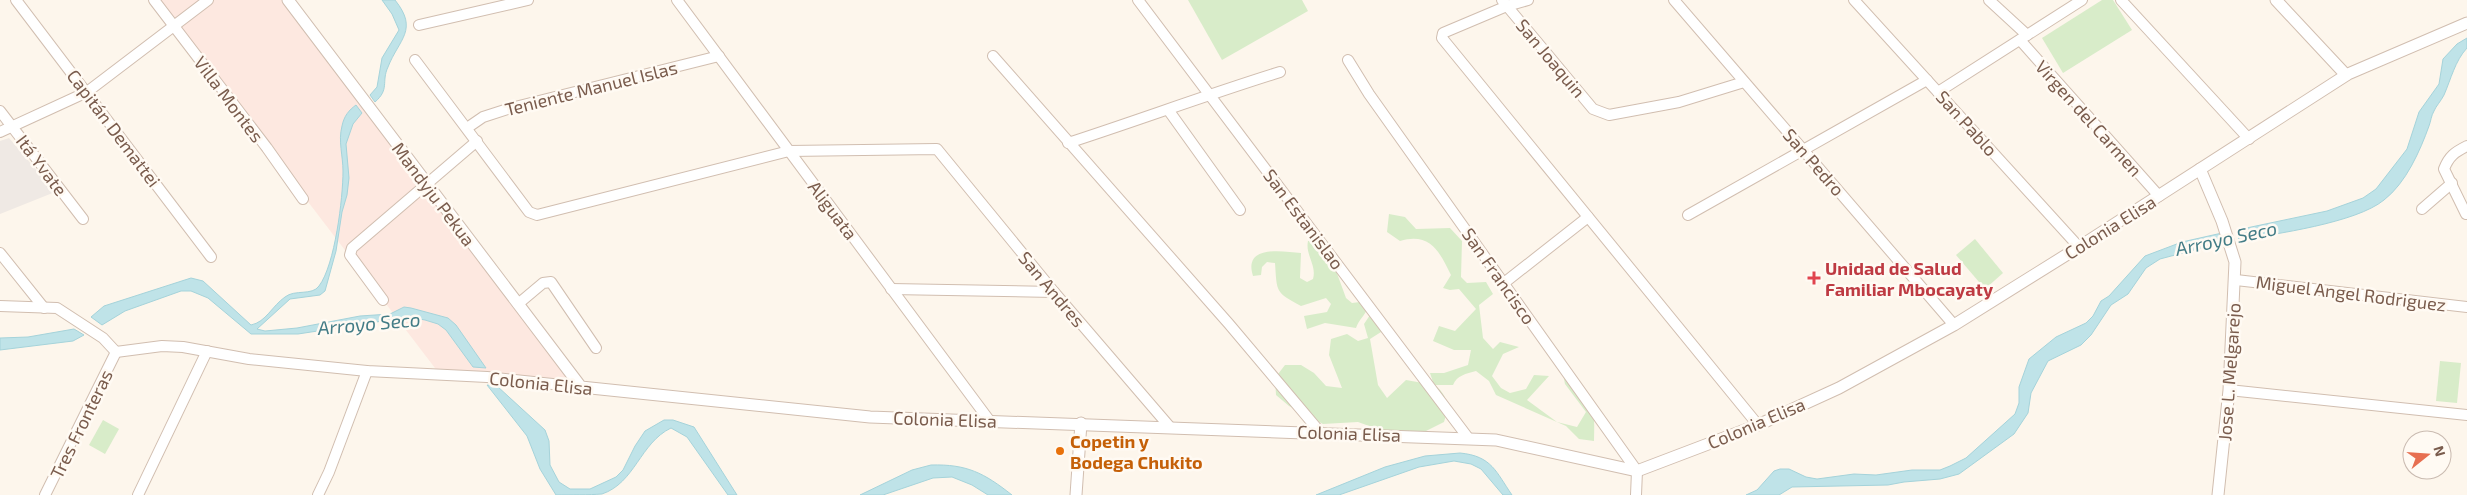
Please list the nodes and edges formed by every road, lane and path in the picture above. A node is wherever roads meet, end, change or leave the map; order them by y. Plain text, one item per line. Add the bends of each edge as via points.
1 (16, 0) edge
2 (154, 0) edge
3 (208, 0) edge
4 (288, 0) edge
5 (528, 0) edge
6 (677, 0) edge
7 (1138, 0) edge
8 (1528, 0) edge
9 (1674, 0) edge
10 (1854, 0) edge
11 (1989, 0) edge
12 (2082, 0) edge
13 (2121, 0) edge
14 (2276, 0) edge
15 (1504, 3) edge
16 (2467, 23) edge
17 (419, 25) dead end
18 (174, 26) junction
19 (2024, 37) junction
20 (719, 56) junction
21 (993, 56) dead end
22 (415, 60) dead end
23 (1348, 60) dead end
24 (1280, 72) dead end
25 (2346, 75) junction
26 (1927, 80) junction
27 (1744, 82) junction
28 (86, 92) junction
29 (1938, 92) junction
30 (1210, 94) junction
31 (0, 111) edge
32 (1169, 111) junction
33 (13, 127) junction
34 (467, 128) junction
35 (0, 132) edge
36 (2249, 139) junction
37 (477, 142) junction
38 (1068, 143) junction
39 (2467, 146) edge
40 (1803, 150) junction
41 (789, 151) junction
42 (2200, 169) junction
43 (427, 183) junction
44 (2452, 183) junction
45 (2159, 196) junction
46 (302, 199) dead end
47 (2422, 209) dead end
48 (1240, 210) dead end
49 (2466, 214) edge
50 (1688, 215) dead end
51 (1588, 217) junction
52 (83, 219) dead end
53 (2079, 247) junction
54 (0, 253) edge
55 (211, 257) dead end
56 (2236, 280) junction
57 (1504, 283) junction
58 (891, 289) junction
59 (1054, 292) junction
60 (383, 300) dead end
61 (518, 304) junction
62 (0, 306) edge
63 (2467, 306) edge
64 (44, 308) junction
65 (1954, 325) junction
66 (596, 348) dead end
67 (207, 351) junction
68 (116, 352) junction
69 (367, 371) junction
70 (581, 387) junction
71 (2229, 390) junction
72 (2467, 415) edge
73 (989, 420) junction
74 (1081, 423) junction
75 (1758, 425) junction
76 (1169, 426) junction
77 (1320, 432) junction
78 (1469, 439) junction
79 (1637, 471) junction
80 (45, 495) edge
81 (138, 495) edge
82 (318, 495) edge
83 (1076, 495) edge
84 (1636, 495) edge
85 (2218, 495) edge

1 - 28 street, Capitán Demattei
2 - 18 street, Villa Montes
3 - 18 street
4 - 43 street, Mandyju Pekua
5 - 17 street
6 - 20 street, Aliguata
7 - 30 street, San Estanislao
8 - 15 street
9 - 27 street, San Pedro
10 - 26 street, San Pablo
11 - 19 street, Virgen del Carmen
12 - 19 street
13 - 36 street
14 - 25 street
15 - 27 street, San Joaquin via 1593,109 1602,114 1679,102
15 - 51 street via 1443,33 1442,38
16 - 25 street, Colonia Elisa
18 - 28 street
18 - 46 street, Villa Montes
19 - 29 street
19 - 45 street, Virgen del Carmen
20 - 34 street, Teniente Manuel Islas via 511,108 483,117
20 - 41 street, Aliguata
21 - 38 street
22 - 34 street
23 - 57 street, San Francisco
24 - 30 street
25 - 36 street, Colonia Elisa
26 - 29 street, San Pablo
26 - 40 street
27 - 40 street, San Pedro
28 - 33 street
28 - 55 street, Capitán Demattei
29 - 53 street, San Pablo
30 - 32 street
30 - 78 street, San Estanislao
31 - 33 street, Itá Yvate
32 - 38 street
32 - 48 street
33 - 35 street
33 - 52 street, Itá Yvate
34 - 37 street
36 - 42 street, Colonia Elisa
37 - 41 street via 529,212 537,215
37 - 43 street
38 - 77 street
39 - 44 street via 2448,159 2444,169
40 - 50 street
40 - 65 street, San Pedro
41 - 58 street, Aliguata
41 - 59 street, San Andres via 938,149
42 - 45 street, Colonia Elisa
42 - 56 street, Jose L. Melgarejo via 2232,249
43 - 60 street via 350,251
43 - 61 street, Mandyju Pekua
44 - 47 street
44 - 49 street
45 - 53 street, Colonia Elisa
51 - 57 street
51 - 75 street
53 - 65 street, Colonia Elisa
54 - 64 street
56 - 63 street, Miguel Angel Rodriguez
56 - 71 street, Jose L. Melgarejo
57 - 79 street, San Francisco
58 - 59 street
58 - 73 street, Aliguata
59 - 76 street, San Andres
61 - 66 street via 544,282 551,282
61 - 70 street, Mandyju Pekua
62 - 64 street
64 - 68 street via 67,312 103,338
65 - 75 street, Colonia Elisa via 1839,388
67 - 68 street, Colonia Elisa via 162,346
67 - 69 street, Colonia Elisa via 250,359
67 - 81 street
68 - 80 street, Tres Fronteras
69 - 70 street, Colonia Elisa via 487,377
69 - 82 street
70 - 73 street, Colonia Elisa via 870,417
71 - 72 street
71 - 85 street, Jose L. Melgarejo
73 - 74 street, Colonia Elisa
74 - 76 street, Colonia Elisa
74 - 83 street
75 - 79 street, Colonia Elisa
76 - 77 street, Colonia Elisa
77 - 78 street, Colonia Elisa
78 - 79 street, Colonia Elisa via 1496,440
79 - 84 street

